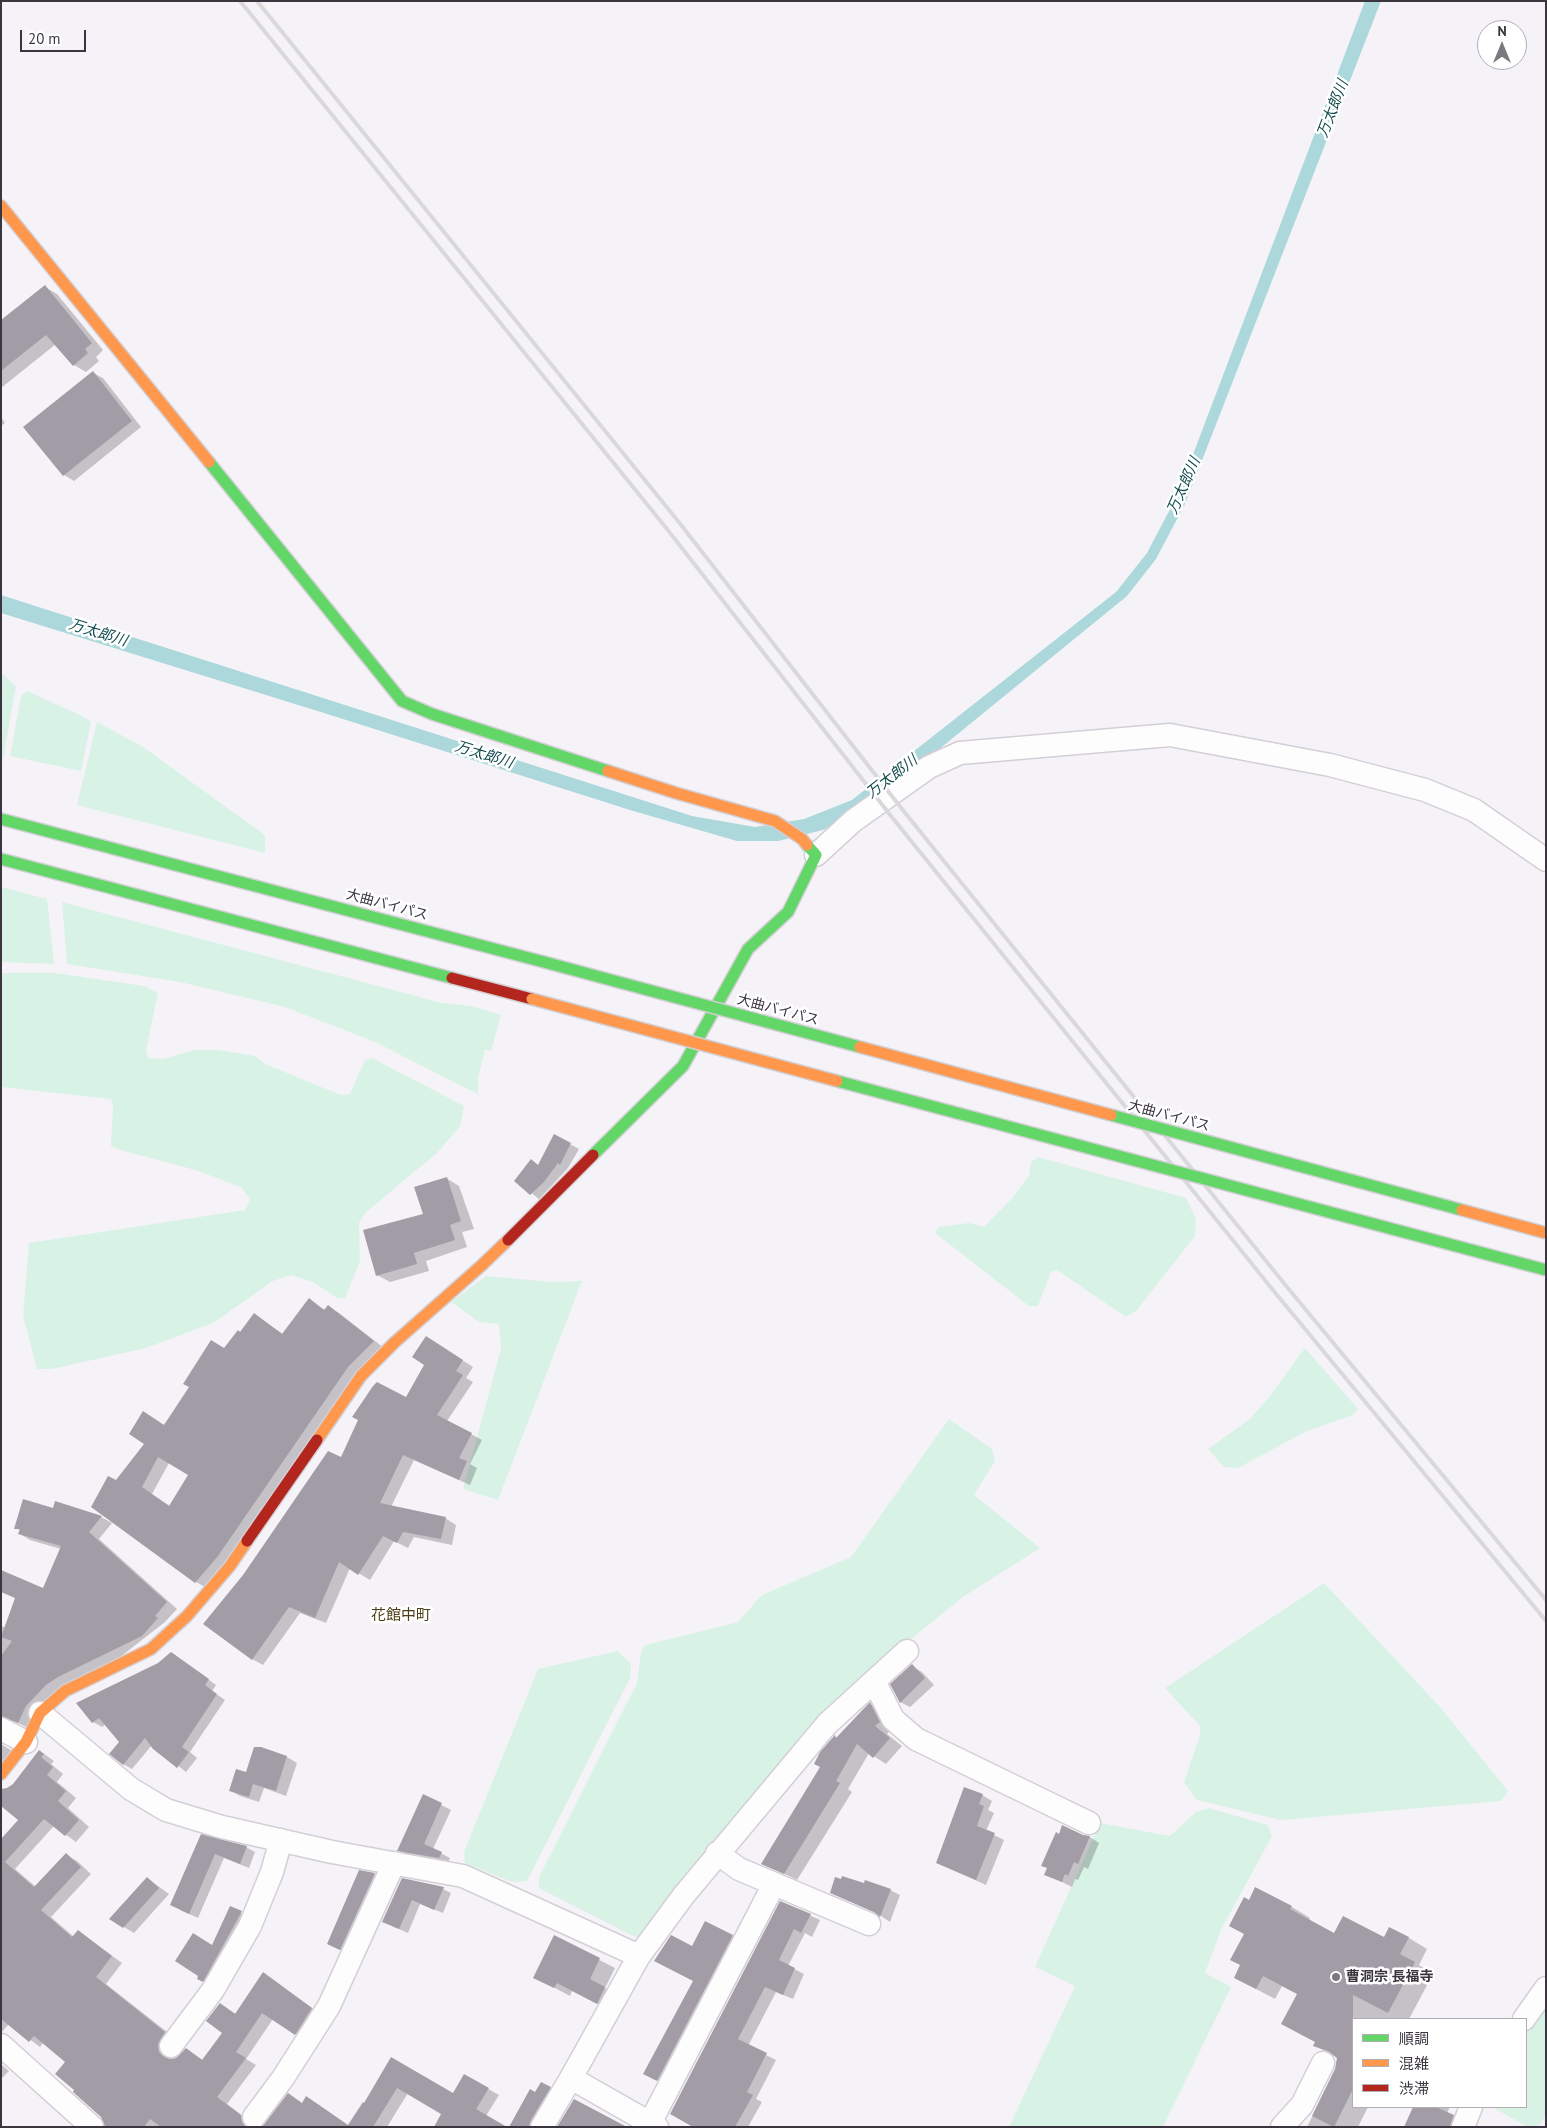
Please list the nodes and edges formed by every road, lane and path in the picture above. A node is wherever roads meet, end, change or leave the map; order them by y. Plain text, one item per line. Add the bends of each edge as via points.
1 (1, 206) edge
2 (1, 818) edge
3 (809, 847) junction
4 (1, 859) edge
5 (1546, 860) edge
6 (1546, 1233) edge
7 (1546, 1270) edge
8 (907, 1651) dead end
9 (874, 1681) junction
10 (40, 1713) junction
11 (1, 1728) edge
12 (26, 1742) junction
13 (1, 1774) edge
14 (1089, 1824) dead end
15 (281, 1840) junction
16 (717, 1853) junction
17 (394, 1863) junction
18 (774, 1884) junction
19 (869, 1924) dead end
20 (639, 1956) junction
21 (1546, 1988) edge
22 (1525, 2018) edge
23 (1, 2045) edge
24 (170, 2046) dead end
25 (1324, 2063) dead end
26 (572, 2078) junction
27 (1471, 2108) edge
28 (254, 2118) dead end
29 (653, 2125) edge
30 (92, 2127) edge
31 (542, 2127) edge
32 (1282, 2127) edge
33 (1462, 2127) edge

1 - 3 main road via 402,701 432,714 658,787 775,821
2 - 6 main road, 大曲バイパス, bridge
3 - 5 street via 929,767 960,753 1170,735 1330,766 1425,790 1474,810
3 - 10 main road via 788,912 748,949 683,1066 482,1265 361,1376 230,1566 187,1616 151,1648 65,1691
4 - 7 main road, bridge
8 - 9 street
9 - 14 street via 893,1719 916,1739
9 - 16 street via 827,1724
10 - 12 main road
10 - 15 street via 131,1789 166,1810
11 - 12 street
12 - 13 main road
15 - 17 street
15 - 24 street via 250,1926 213,1990
16 - 18 street via 739,1869
16 - 20 street
17 - 20 street via 462,1876
17 - 28 street via 329,2006
18 - 19 street
18 - 29 street
20 - 26 street
21 - 22 street
23 - 30 street
25 - 32 street via 1302,2105
26 - 29 street
26 - 31 street
27 - 33 street

